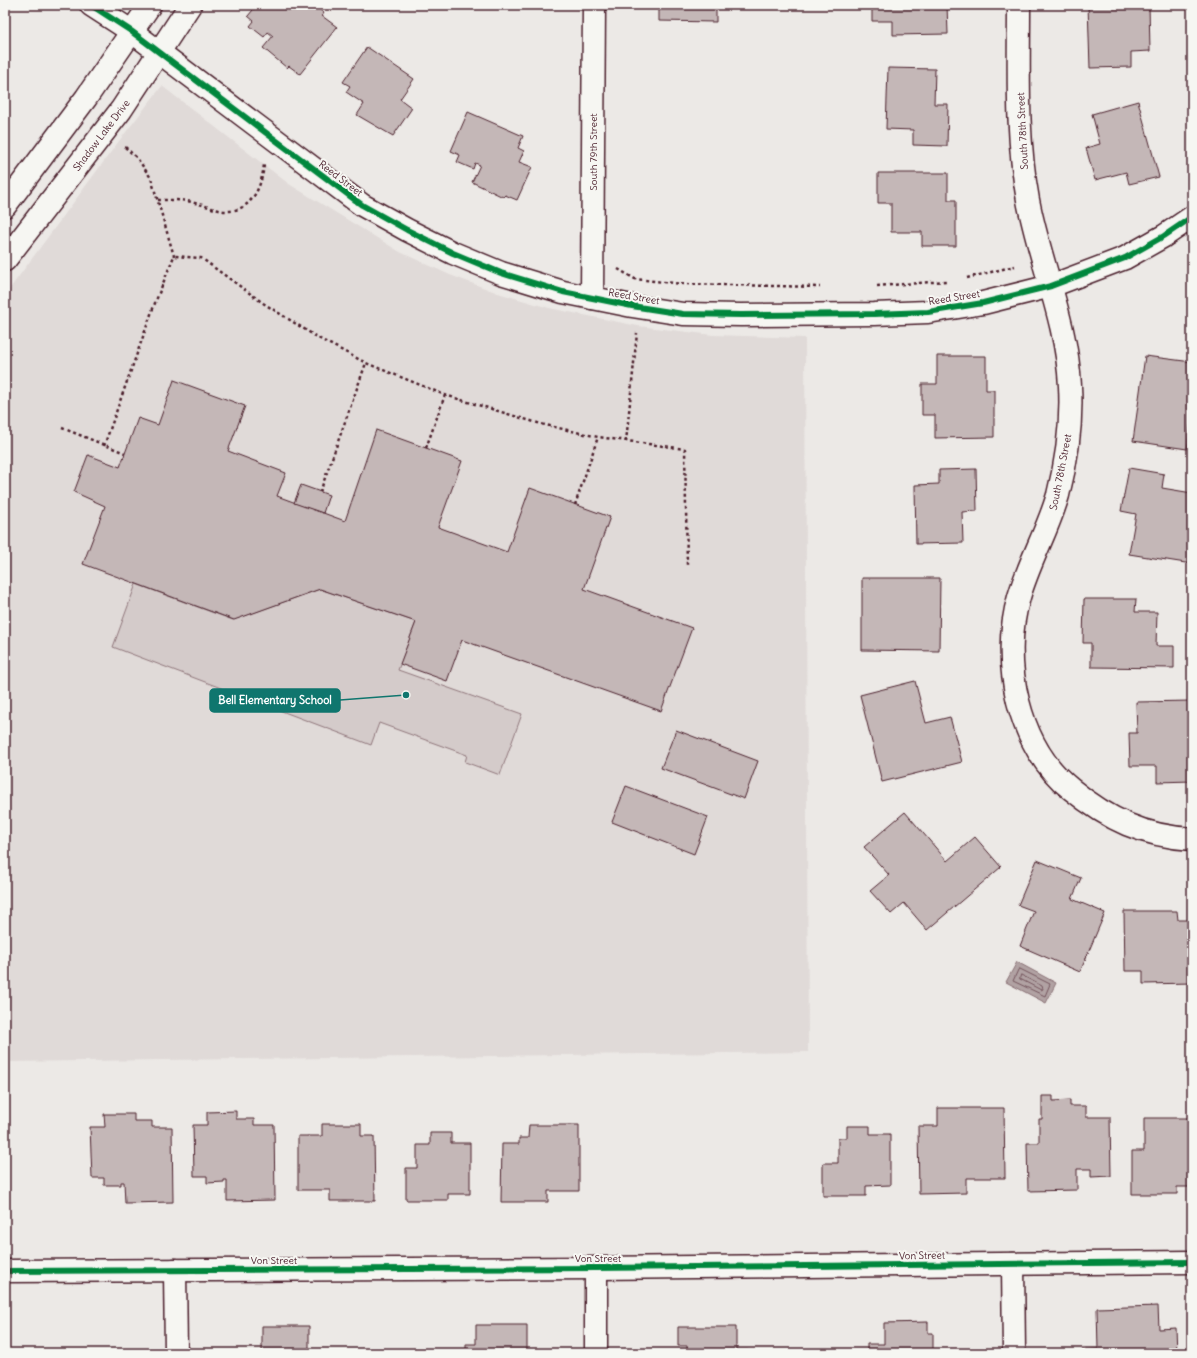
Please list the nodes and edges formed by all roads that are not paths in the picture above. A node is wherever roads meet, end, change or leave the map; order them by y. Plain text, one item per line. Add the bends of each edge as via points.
1 (91, 5) edge
2 (150, 5) edge
3 (190, 5) edge
4 (594, 5) edge
5 (1019, 5) edge
6 (131, 31) junction
7 (160, 53) junction
8 (5, 206) edge
9 (1192, 217) edge
10 (5, 260) edge
11 (1051, 286) junction
12 (592, 298) junction
13 (1192, 839) edge
14 (1192, 1262) edge
15 (1013, 1264) junction
16 (596, 1268) junction
17 (175, 1270) junction
18 (5, 1271) edge
19 (176, 1353) edge
20 (596, 1353) edge
21 (1014, 1353) edge

1 - 6 street, Reed Street
2 - 6 street
3 - 7 street, Shadow Lake Drive
4 - 12 street, South 79th Street
5 - 11 street, South 78th Street via 1022,163 1029,202
6 - 7 street, Reed Street
6 - 8 street via 86,98
7 - 10 street, Shadow Lake Drive via 121,110
7 - 12 street, Reed Street via 362,205 440,246 501,273
9 - 11 street, Reed Street via 1125,258
11 - 12 street, Reed Street via 983,303 928,312 874,314 683,314
11 - 13 street, South 78th Street via 1068,356 1068,442 1050,520 1018,598 1012,641 1013,665 1023,717 1033,742 1047,765 1060,781 1080,797 1106,815 1132,826 1159,835
14 - 15 street, Von Street
15 - 16 street, Von Street
15 - 21 street
16 - 17 street, Von Street
16 - 20 street
17 - 18 street, Von Street
17 - 19 street

